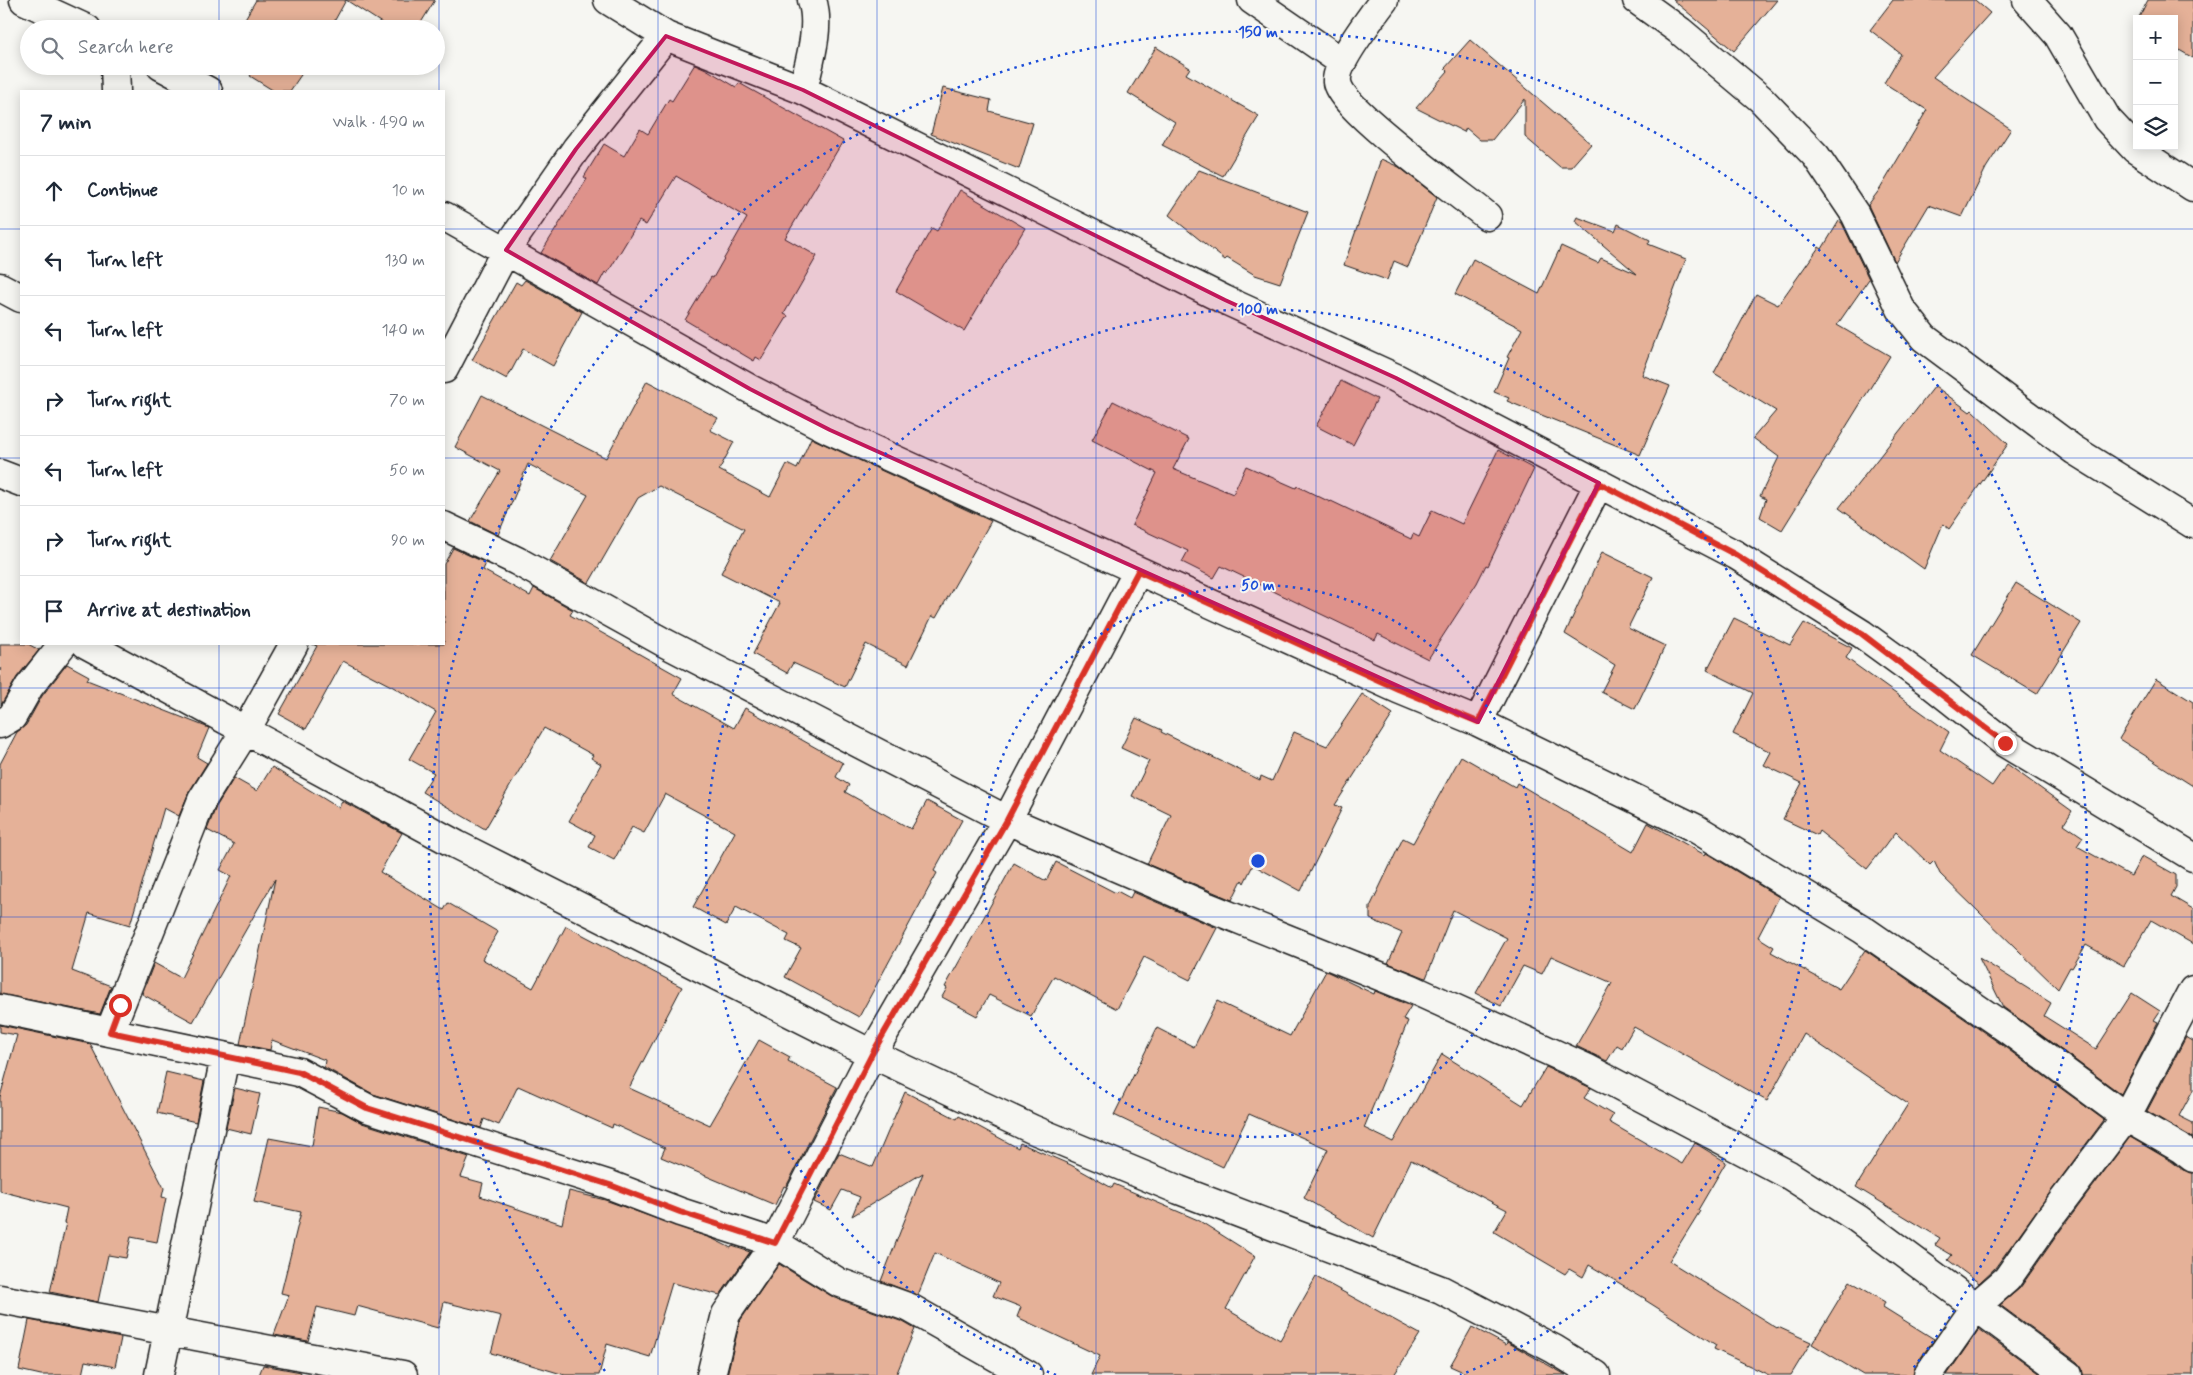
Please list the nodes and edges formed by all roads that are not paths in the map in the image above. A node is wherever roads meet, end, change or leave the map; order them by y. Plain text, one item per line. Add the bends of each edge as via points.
1 (24, 0) edge
2 (608, 0) edge
3 (812, 0) edge
4 (1252, 0) edge
5 (1384, 0) edge
6 (1637, 0) edge
7 (2027, 0) edge
8 (67, 20) edge
9 (666, 36) junction
10 (1342, 62) junction
11 (115, 75) edge
12 (178, 75) edge
13 (116, 90) edge
14 (206, 90) edge
15 (803, 90) junction
16 (2193, 187) edge
17 (1487, 216) dead end
18 (445, 217) edge
19 (506, 250) junction
20 (0, 286) edge
21 (20, 297) edge
22 (445, 367) edge
23 (0, 474) edge
24 (20, 482) edge
25 (1599, 483) junction
26 (2193, 524) edge
27 (445, 526) edge
28 (1138, 571) junction
29 (62, 645) edge
30 (88, 645) edge
31 (293, 645) edge
32 (1478, 722) junction
33 (0, 724) edge
34 (246, 730) junction
35 (1007, 820) junction
36 (2193, 857) edge
37 (2193, 990) edge
38 (0, 1009) edge
39 (110, 1032) junction
40 (872, 1054) junction
41 (225, 1057) junction
42 (2126, 1117) junction
43 (2193, 1158) edge
44 (775, 1243) junction
45 (0, 1299) edge
46 (1977, 1306) junction
47 (169, 1332) junction
48 (159, 1375) edge
49 (403, 1375) edge
50 (711, 1375) edge
51 (1028, 1375) edge
52 (1596, 1375) edge
53 (1928, 1375) edge
54 (2068, 1375) edge

1 - 8 street
2 - 9 street
3 - 15 street via 815,8 814,38
4 - 10 street
5 - 10 street
6 - 26 street via 1680,31 1761,99 1816,156 1855,214 1901,309 1924,338 2074,450
7 - 16 street via 2058,35 2107,118 2135,149
9 - 15 street
9 - 19 street via 576,149
10 - 17 street via 1337,72 1342,96
11 - 13 street
12 - 14 street
15 - 25 street via 1216,296 1396,378
18 - 19 street
19 - 22 street
19 - 28 street via 758,393 830,430
20 - 21 street
23 - 24 street
25 - 32 street
25 - 36 street via 1736,555 1862,634 2005,743
27 - 35 street via 517,561 674,647
28 - 32 street
28 - 35 street
29 - 33 street via 29,687 12,717
30 - 34 street
31 - 34 street
32 - 42 street via 1694,828 1853,924 2007,1029
34 - 39 street via 202,800
34 - 40 street via 456,845
35 - 40 street
35 - 46 street via 1208,907 1412,989 1586,1068 1789,1174 1858,1219
37 - 42 street
38 - 39 street
39 - 41 street
40 - 44 street
40 - 52 street via 1042,1133 1441,1290 1554,1349
41 - 44 street via 299,1072 367,1108 610,1185
41 - 47 street
42 - 43 street
42 - 46 street via 2008,1279
44 - 50 street via 726,1314
44 - 51 street via 838,1282 910,1308
45 - 47 street
46 - 53 street
46 - 54 street
47 - 48 street
47 - 49 street

